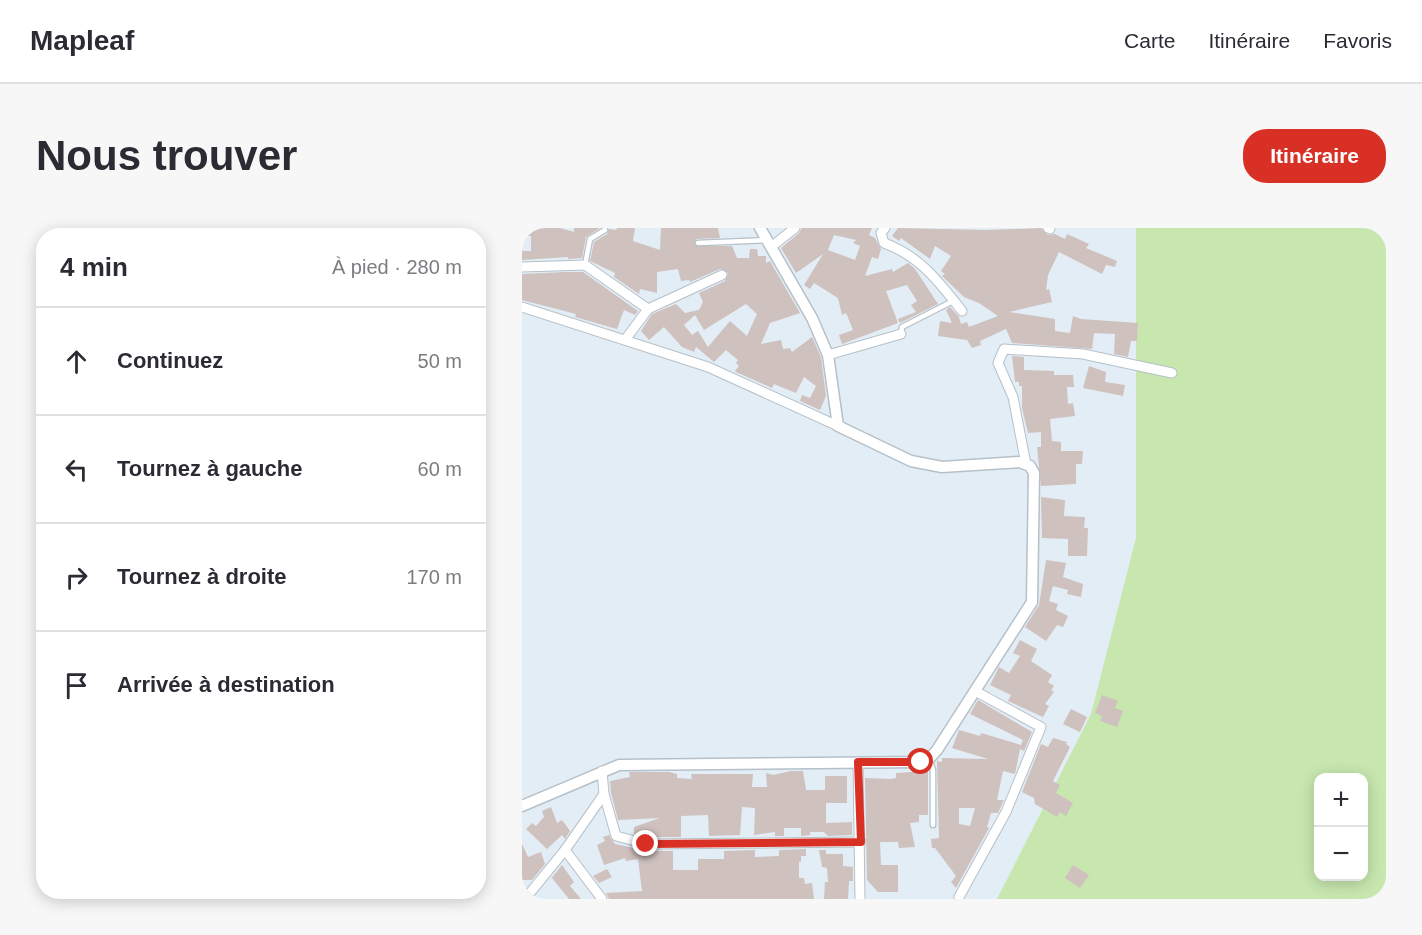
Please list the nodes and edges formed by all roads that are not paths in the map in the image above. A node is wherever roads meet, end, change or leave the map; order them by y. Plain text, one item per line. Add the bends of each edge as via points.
1 (760, 228) edge
2 (795, 228) edge
3 (885, 228) edge
4 (605, 230) dead end
5 (698, 243) dead end
6 (769, 243) junction
7 (585, 265) junction
8 (522, 267) edge
9 (722, 275) dead end
10 (953, 301) junction
11 (522, 308) edge
12 (648, 309) junction
13 (962, 311) dead end
14 (901, 334) joint
15 (625, 340) junction
16 (828, 355) junction
17 (1172, 373) dead end
18 (837, 426) junction
19 (1026, 464) junction
20 (975, 691) junction
21 (929, 759) junction
22 (858, 762) junction
23 (602, 771) junction
24 (604, 794) junction
25 (522, 806) edge
26 (933, 825) dead end
27 (861, 842) junction
28 (565, 850) junction
29 (959, 897) dead end
30 (525, 899) edge
31 (602, 899) edge
32 (860, 899) edge

1 - 6 street
2 - 6 street
3 - 10 street via 881,233 884,243 904,250 929,270
4 - 7 lane via 590,239
5 - 6 lane
6 - 16 street via 812,318
7 - 8 street
7 - 12 street
9 - 12 street
10 - 13 street
10 - 14 lane via 902,327
11 - 15 street
12 - 15 street
14 - 16 street
15 - 18 street via 708,367
16 - 18 street
17 - 19 street via 1083,354 1004,349 998,363 1013,397
18 - 19 street via 911,461 942,467
19 - 20 street via 1034,473 1032,602
20 - 21 street
20 - 29 street via 1041,727 1006,812
21 - 22 street
21 - 26 lane via 933,770
22 - 23 street via 619,765
22 - 27 street
23 - 24 street
23 - 25 street
24 - 27 street via 616,836 646,844
24 - 28 street
27 - 32 street
28 - 30 street
28 - 31 street

